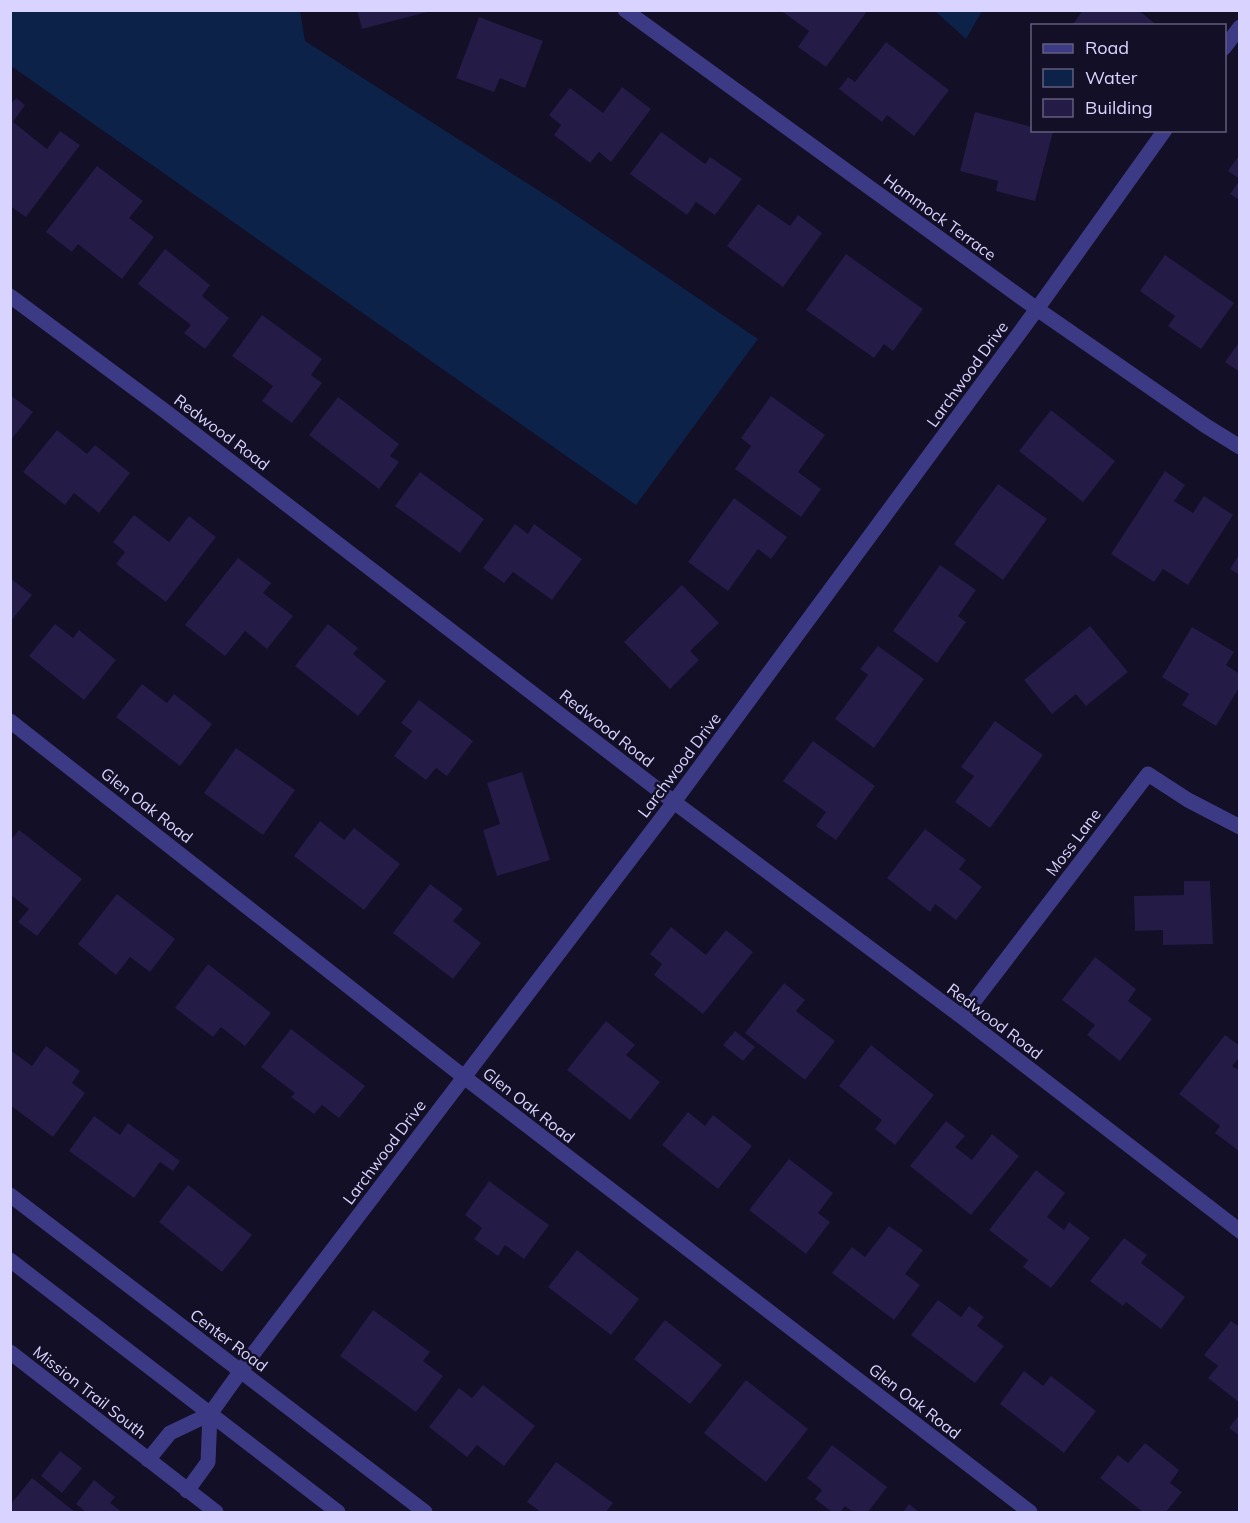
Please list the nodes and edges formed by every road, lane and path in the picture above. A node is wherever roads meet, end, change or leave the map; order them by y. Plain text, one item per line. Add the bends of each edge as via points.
1 (625, 10) edge
2 (1239, 27) edge
3 (1226, 45) edge
4 (1164, 132) edge
5 (10, 296) edge
6 (1037, 309) junction
7 (1239, 447) edge
8 (10, 721) edge
9 (674, 802) junction
10 (1239, 827) edge
11 (962, 1017) junction
12 (464, 1077) junction
13 (10, 1195) edge
14 (1239, 1232) edge
15 (10, 1260) edge
16 (10, 1352) edge
17 (240, 1371) junction
18 (210, 1414) junction
19 (148, 1460) junction
20 (187, 1491) junction
21 (216, 1512) edge
22 (338, 1512) edge
23 (425, 1512) edge
24 (1030, 1512) edge

1 - 6 street, Hammock Terrace
2 - 3 street
4 - 6 street, Larchwood Drive
5 - 9 street, Redwood Road
6 - 7 street, Hammock Terrace
6 - 9 street, Larchwood Drive
8 - 12 street, Glen Oak Road
9 - 11 street, Redwood Road
9 - 12 street, Larchwood Drive
10 - 11 street, Moss Lane via 1148,774
11 - 14 street, Redwood Road
12 - 17 street, Larchwood Drive
12 - 24 street, Glen Oak Road
13 - 17 street, Center Road
15 - 18 street
16 - 19 street, Mission Trail South
17 - 18 street, Larchwood Drive
17 - 23 street, Center Road
18 - 19 street, Mission Trail South via 170,1433
18 - 20 street via 208,1462
18 - 22 street
19 - 20 street, Mission Trail South
20 - 21 street, Mission Trail South

